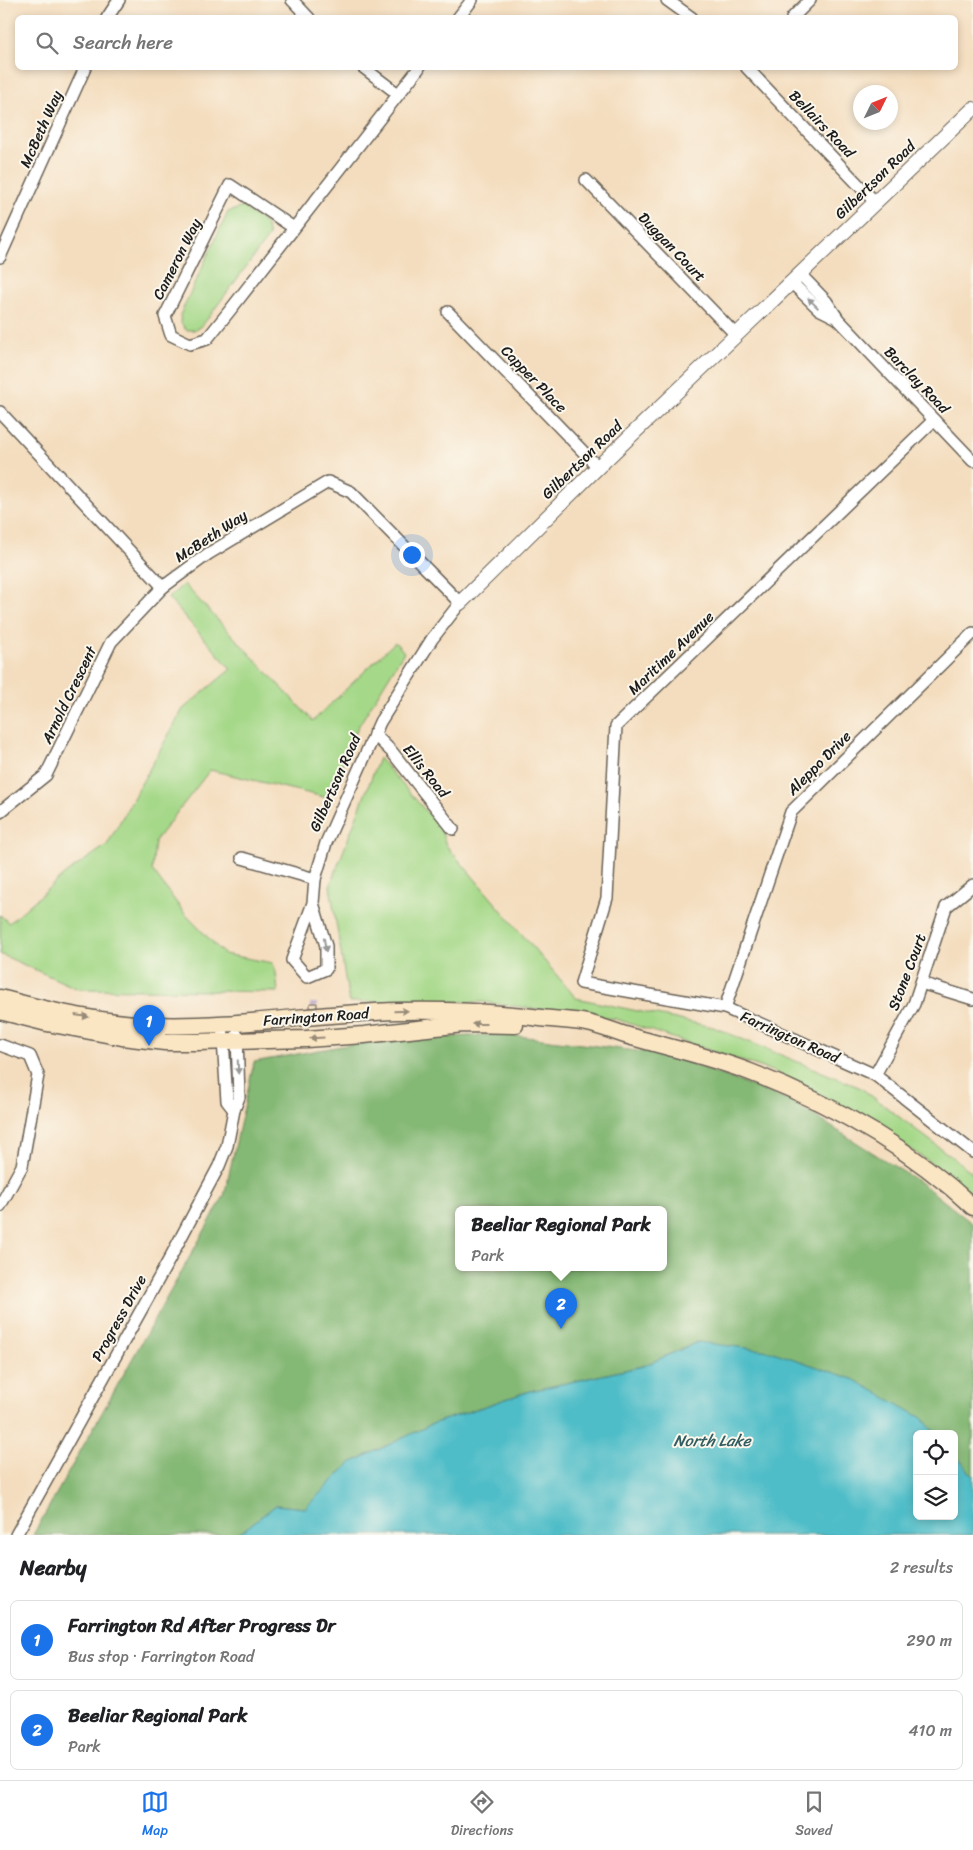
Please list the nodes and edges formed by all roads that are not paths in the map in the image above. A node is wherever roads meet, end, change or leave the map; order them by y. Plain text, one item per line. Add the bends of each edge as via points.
1 (119, 0) edge
2 (292, 0) edge
3 (472, 0) edge
4 (667, 0) edge
5 (810, 0) edge
6 (109, 15) edge
7 (306, 15) edge
8 (460, 15) edge
9 (688, 15) edge
10 (795, 15) edge
11 (84, 70) edge
12 (367, 70) edge
13 (417, 70) edge
14 (749, 70) edge
15 (398, 94) junction
16 (973, 109) edge
17 (586, 180) dead end
18 (875, 202) junction
19 (294, 228) junction
20 (0, 257) edge
21 (796, 278) junction
22 (448, 312) dead end
23 (736, 335) junction
24 (0, 412) edge
25 (934, 420) junction
26 (973, 461) edge
27 (598, 467) junction
28 (163, 588) junction
29 (460, 603) junction
30 (973, 633) edge
31 (374, 734) junction
32 (0, 812) edge
33 (453, 829) dead end
34 (242, 858) dead end
35 (314, 878) junction
36 (973, 885) edge
37 (313, 903) junction
38 (580, 983) joint
39 (921, 984) junction
40 (0, 998) edge
41 (973, 999) edge
42 (725, 1008) junction
43 (0, 1011) edge
44 (229, 1023) junction
45 (632, 1037) junction
46 (231, 1041) junction
47 (0, 1045) edge
48 (875, 1075) junction
49 (973, 1152) edge
50 (0, 1206) edge
51 (973, 1207) edge
52 (16, 1535) edge

1 - 6 street
2 - 7 street
3 - 8 street
4 - 9 street
5 - 10 street
11 - 20 street, McBeth Way
12 - 15 street
13 - 15 street, Cameron Way
14 - 18 street, Bellairs Road
15 - 19 street, Cameron Way
16 - 18 street, Gilbertson Road
17 - 23 street, Duggan Court
18 - 21 street, Gilbertson Road
19 - 19 street, Cameron Way via 208,339 190,344 171,335 165,316 230,185
21 - 23 street, Gilbertson Road
21 - 25 street, Barclay Road via 826,301 838,319
22 - 27 street, Capper Place
23 - 27 street, Gilbertson Road
24 - 28 street
25 - 26 street, Barclay Road
25 - 38 street, Maritime Avenue via 616,726 607,898
27 - 29 street, Gilbertson Road
28 - 29 street, McBeth Way via 208,554 328,482 351,492
28 - 32 street, Arnold Crescent via 111,642 46,775
29 - 31 street, Gilbertson Road via 432,639
30 - 42 street, Aleppo Drive via 791,812
31 - 33 street, Ellis Road
31 - 35 street, Gilbertson Road
34 - 35 street
35 - 37 street, Gilbertson Road
36 - 39 street, Stone Court via 946,907
37 -> 37 street, Gilbertson Road via 326,946 326,969 307,977 292,960
38 - 42 street, Farrington Road
39 - 41 street
39 - 48 street, Stone Court via 914,1004
40 -> 44 main road, Farrington Road via 56,1012 120,1022 152,1025
42 - 48 street, Farrington Road
43 - 46 main road, Farrington Road via 122,1037 165,1042
44 -> 45 main road, Farrington Road via 396,1011 465,1010 588,1023
44 - 46 street, Progress Drive
45 -> 46 main road, Farrington Road via 512,1024 463,1024 364,1035
45 - 51 main road, Farrington Road via 749,1072 851,1119 908,1155
46 - 52 street, Progress Drive via 239,1096 219,1166
47 - 50 street via 30,1056 38,1075 22,1166
48 - 49 street, Farrington Road

